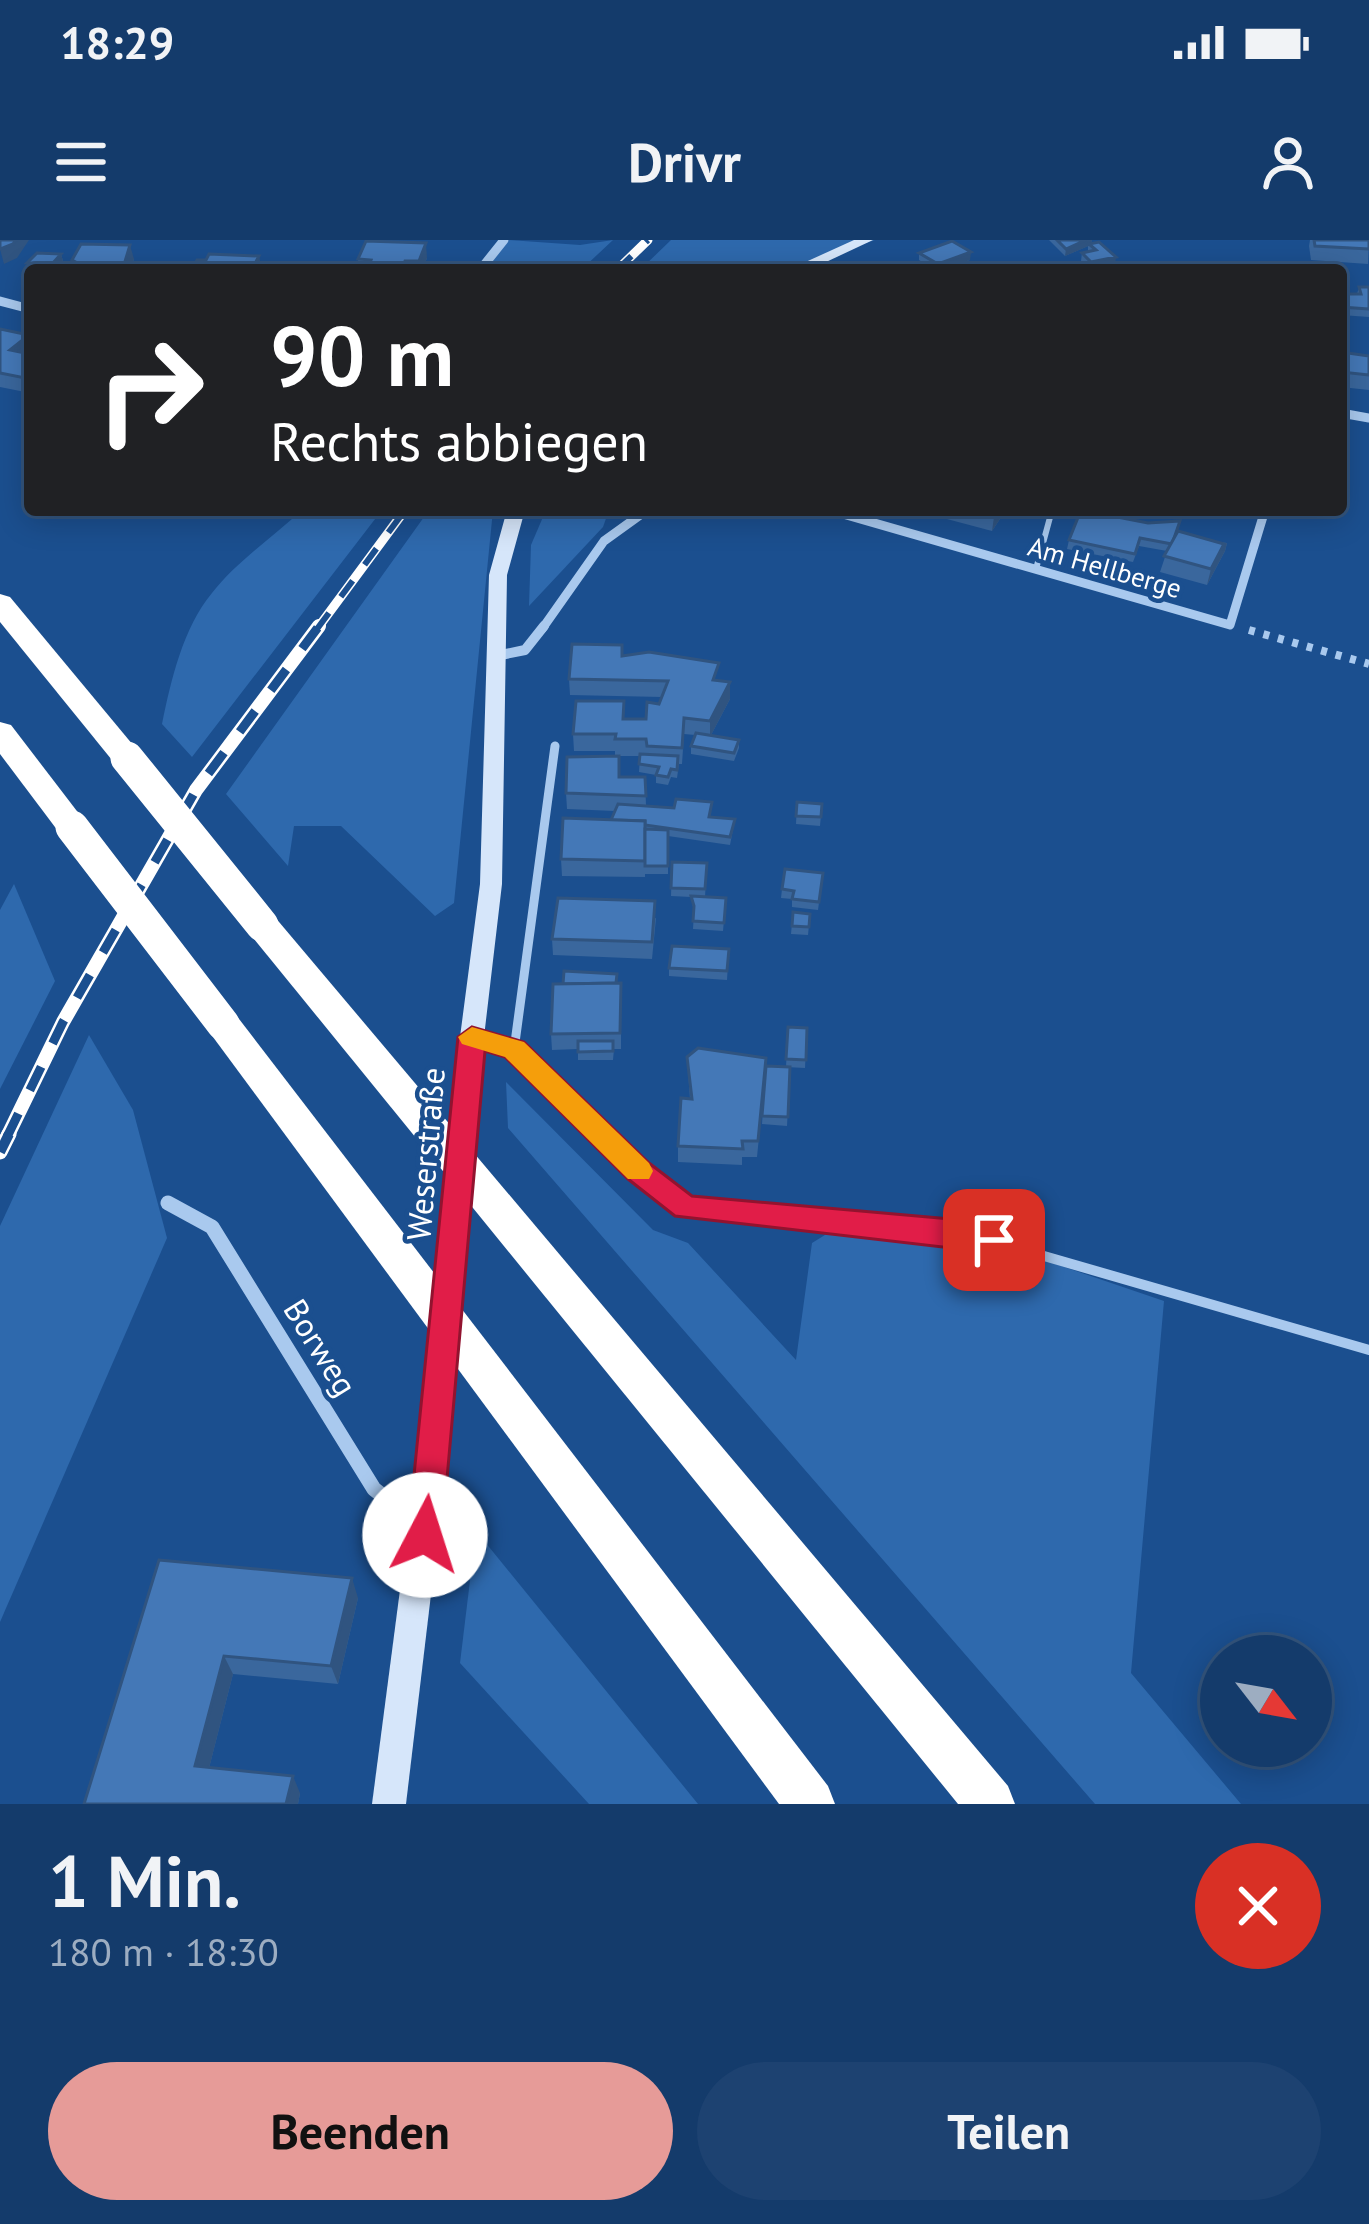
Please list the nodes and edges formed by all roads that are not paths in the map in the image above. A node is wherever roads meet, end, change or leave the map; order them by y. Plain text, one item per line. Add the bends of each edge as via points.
1 (504, 240) edge
2 (866, 240) edge
3 (485, 264) edge
4 (810, 264) edge
5 (514, 516) edge
6 (639, 516) edge
7 (850, 516) edge
8 (1050, 516) edge
9 (1263, 516) edge
10 (1036, 569) junction
11 (0, 603) edge
12 (496, 656) junction
13 (0, 732) edge
14 (555, 746) dead end
15 (472, 1037) junction
16 (514, 1049) junction
17 (168, 1203) dead end
18 (1369, 1350) edge
19 (426, 1516) junction
20 (388, 1804) edge
21 (809, 1804) edge
22 (990, 1804) edge

1 - 3 street
2 - 4 street
5 - 12 street, Weserstraße via 498,575
6 - 12 street via 604,541 525,650
7 - 10 street, Am Hellberge
8 - 10 lane
9 - 10 street, Am Hellberge via 1230,625
11 - 22 highway, bridge
12 - 15 street, Weserstraße via 490,884
13 - 21 highway, bridge
14 - 16 lane
15 - 16 lane
15 - 19 street, Weserstraße, bridge
16 - 18 lane via 686,1208 962,1232
17 - 19 street, Borweg via 212,1227 374,1489 406,1514
19 - 20 street, Weserstraße

